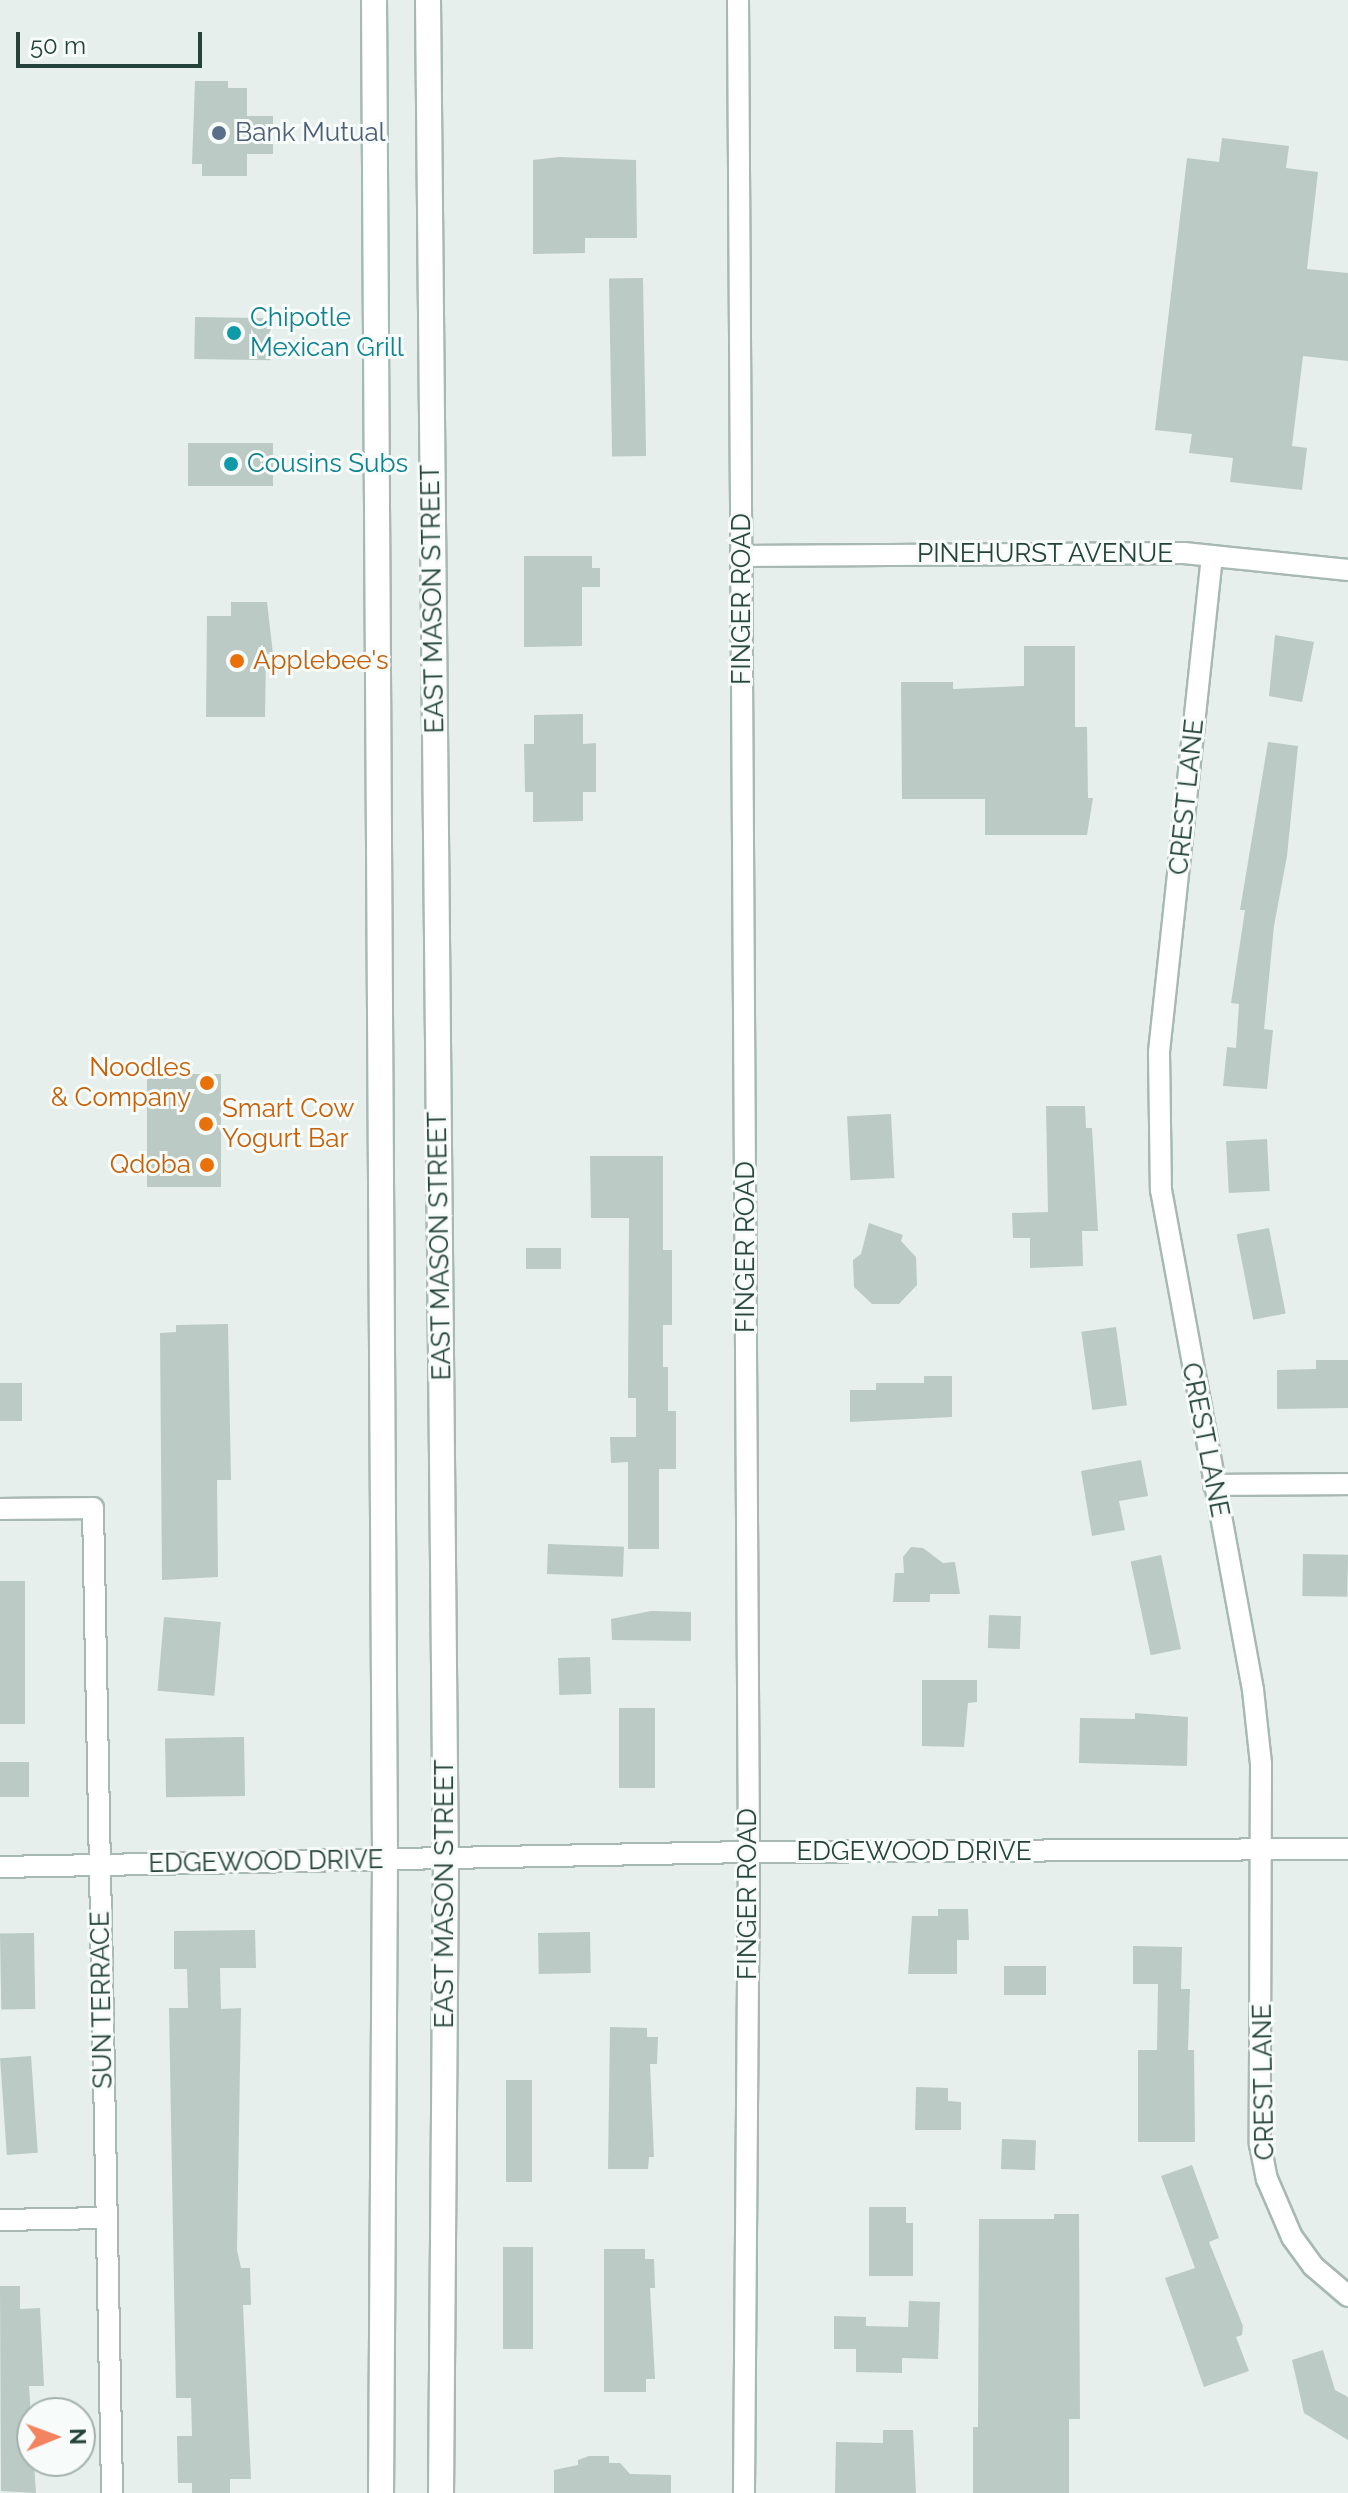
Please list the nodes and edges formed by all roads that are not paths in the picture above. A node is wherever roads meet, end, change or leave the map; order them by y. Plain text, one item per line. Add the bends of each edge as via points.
1 (374, 0) edge
2 (428, 0) edge
3 (738, 0) edge
4 (741, 556) junction
5 (1212, 556) junction
6 (1348, 570) edge
7 (1348, 1484) edge
8 (1214, 1485) junction
9 (0, 1509) edge
10 (1348, 1849) edge
11 (1262, 1850) junction
12 (749, 1852) junction
13 (446, 1859) junction
14 (385, 1860) junction
15 (99, 1866) junction
16 (0, 1867) edge
17 (106, 2218) junction
18 (0, 2220) edge
19 (1348, 2296) edge
20 (112, 2493) edge
21 (381, 2493) edge
22 (441, 2493) edge
23 (744, 2493) edge

1 - 14 main road, EAST MASON STREET
2 - 13 main road, EAST MASON STREET
3 - 4 street, FINGER ROAD
4 - 5 street, PINEHURST AVENUE
4 - 12 street, FINGER ROAD
5 - 6 street, PINEHURST AVENUE
5 - 8 street, CREST LANE via 1159,1052 1157,1121 1171,1259
7 - 8 street
8 - 11 street, CREST LANE via 1253,1690
9 - 15 street, SUN TERRACE via 93,1508
10 - 11 street, EDGEWOOD DRIVE
11 - 12 street, EDGEWOOD DRIVE
11 - 19 street, CREST LANE via 1260,2144 1267,2179 1292,2237 1313,2266
12 - 13 street, EDGEWOOD DRIVE
12 - 23 street, FINGER ROAD
13 - 14 street, EDGEWOOD DRIVE
13 - 22 main road, EAST MASON STREET
14 - 15 street, EDGEWOOD DRIVE
14 - 21 main road, EAST MASON STREET
15 - 16 street, EDGEWOOD DRIVE
15 - 17 street, SUN TERRACE
17 - 18 street
17 - 20 street, SUN TERRACE

